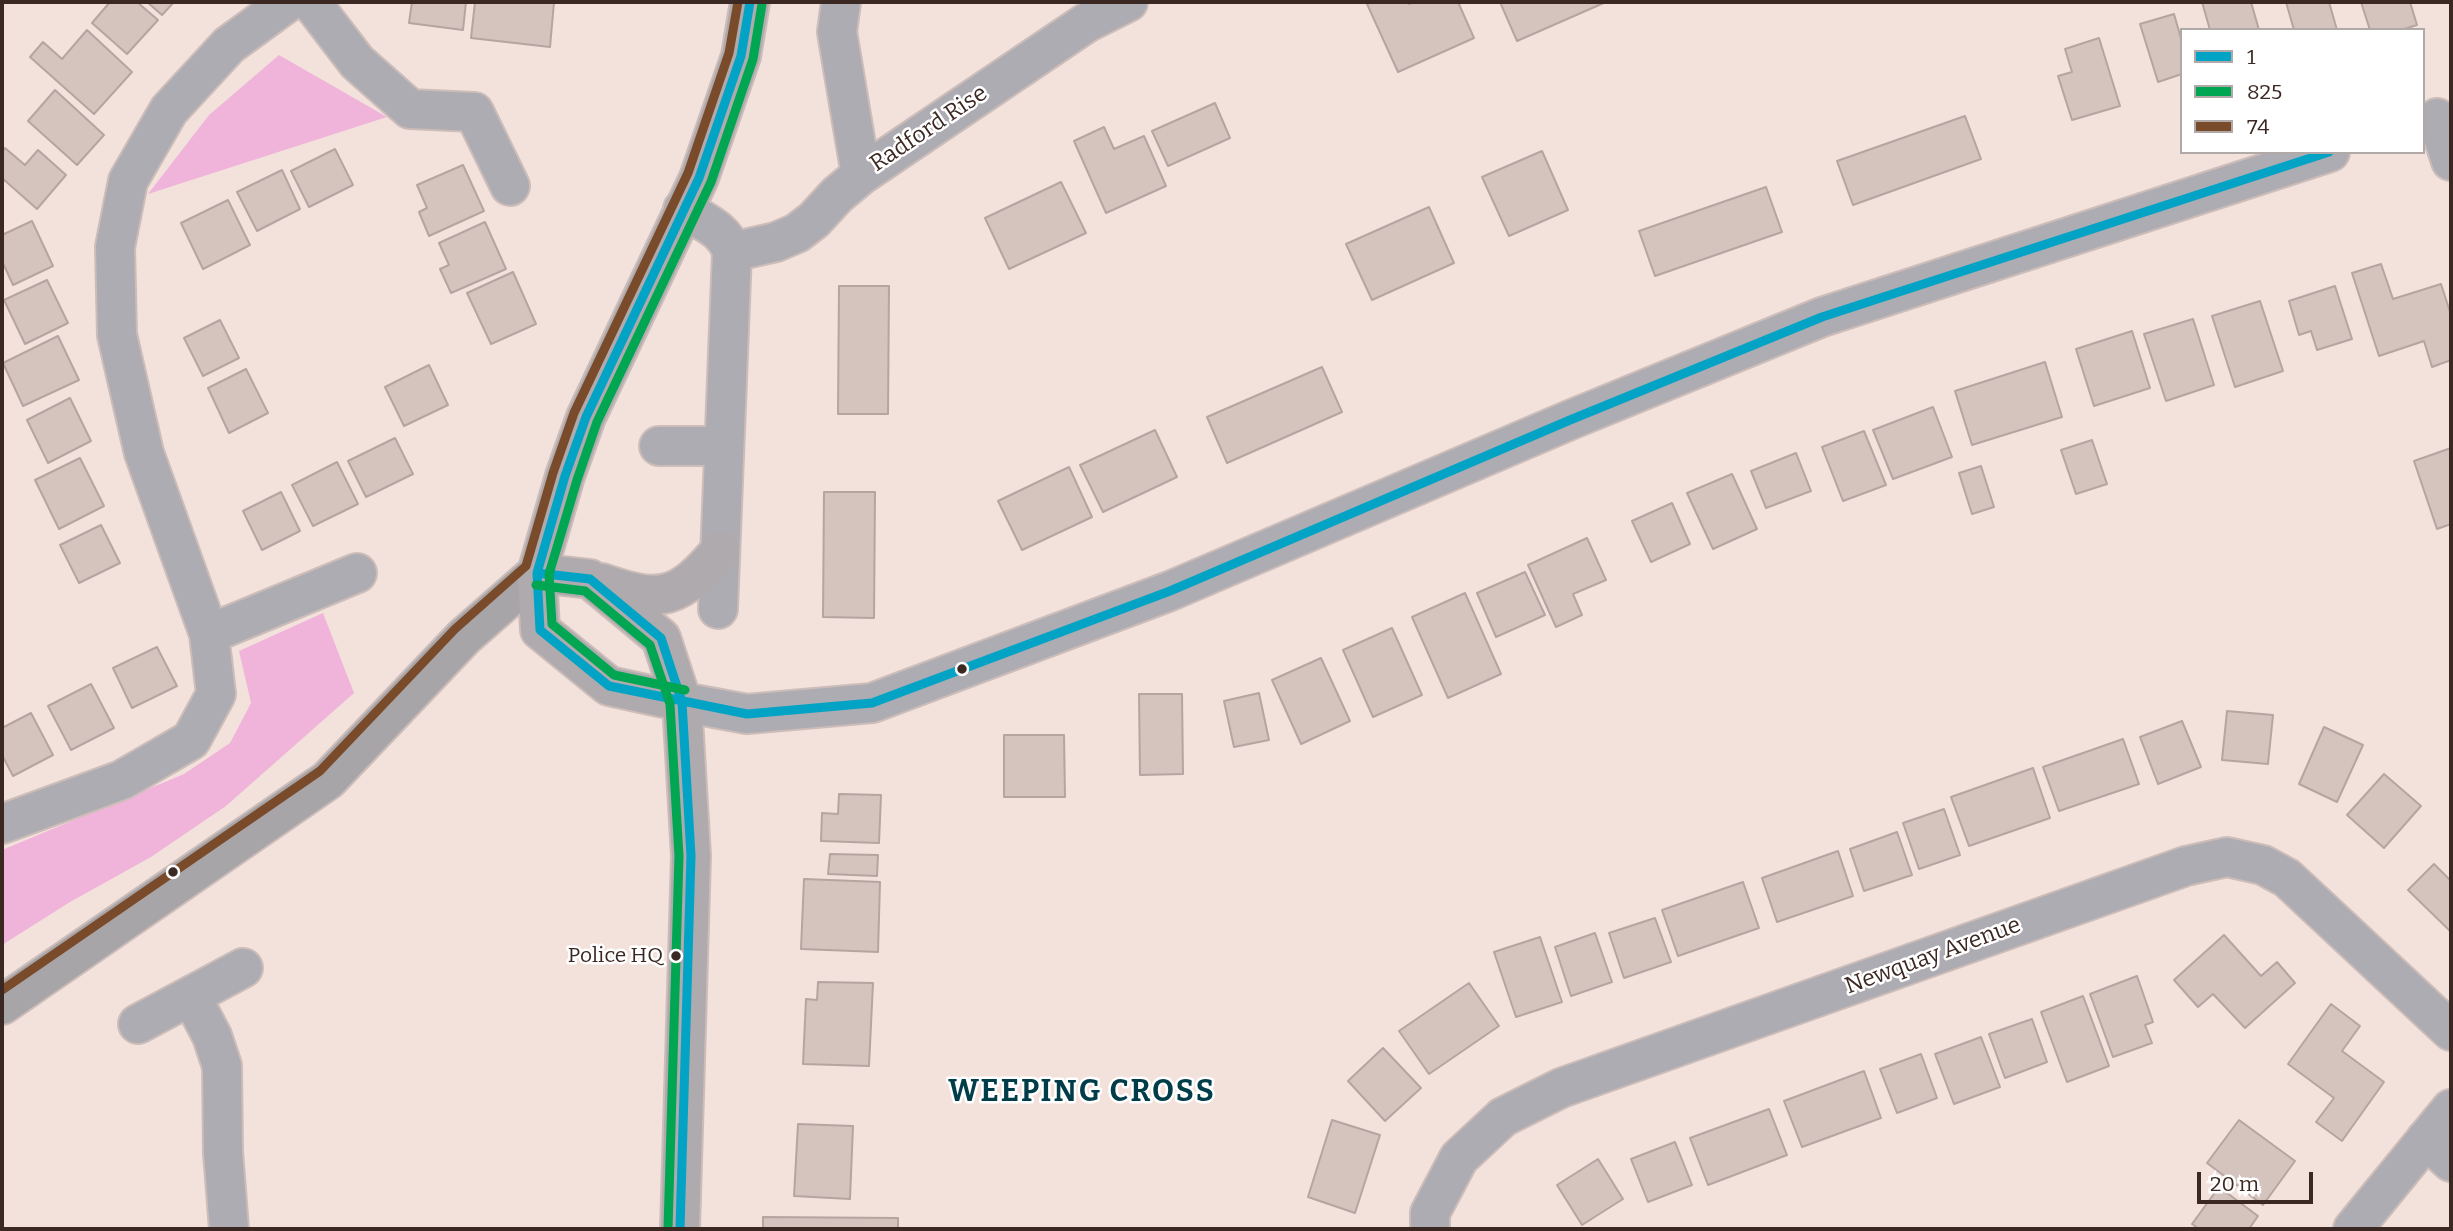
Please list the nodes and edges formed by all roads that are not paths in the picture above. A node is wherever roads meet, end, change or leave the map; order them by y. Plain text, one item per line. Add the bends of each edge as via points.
1 (288, 2) edge
2 (311, 2) edge
3 (750, 2) edge
4 (841, 2) edge
5 (1128, 2) edge
6 (2437, 118) edge
7 (2324, 154) edge
8 (2451, 161) edge
9 (861, 175) junction
10 (510, 186) dead end
11 (682, 209) junction
12 (733, 252) junction
13 (659, 446) dead end
14 (723, 446) junction
15 (720, 551) junction
16 (357, 573) dead end
17 (537, 573) junction
18 (590, 579) junction
19 (718, 609) dead end
20 (209, 634) junction
21 (682, 702) junction
22 (2, 824) edge
23 (243, 968) dead end
24 (191, 996) junction
25 (2, 1005) edge
26 (138, 1024) dead end
27 (2451, 1031) edge
28 (2451, 1109) edge
29 (2439, 1150) edge
30 (229, 1229) edge
31 (680, 1229) edge
32 (1430, 1229) edge
33 (2353, 1229) edge

1 - 20 street via 229,45 169,110 128,181 115,247 117,335 145,453
2 - 10 street via 357,62 410,108 474,113
3 - 11 highway via 741,56 699,178
4 - 9 street via 837,32
5 - 9 street, Radford Rise via 1086,23
6 - 8 street
7 - 21 street via 1822,317 1170,591 873,703 747,715
9 - 12 street, Radford Rise via 797,233 776,243
11 - 12 street via 722,232
11 - 17 highway via 586,418
12 - 14 street
13 - 14 street
14 - 15 street
15 - 18 highway via 682,589 660,595 634,594
15 - 19 street
16 - 20 street
17 - 18 highway
17 - 21 highway via 540,630 608,686
17 - 25 main road via 464,637 328,780
18 - 21 highway via 661,638
20 - 22 street via 216,694 191,740 122,780
21 - 31 highway via 691,856
23 - 24 street
24 - 26 street
24 - 30 street via 222,1066
27 - 32 street, Newquay Avenue via 2287,878 2263,865 2227,857 2186,866 1561,1088 1503,1117 1460,1158 1430,1213
28 - 29 street
29 - 33 street

